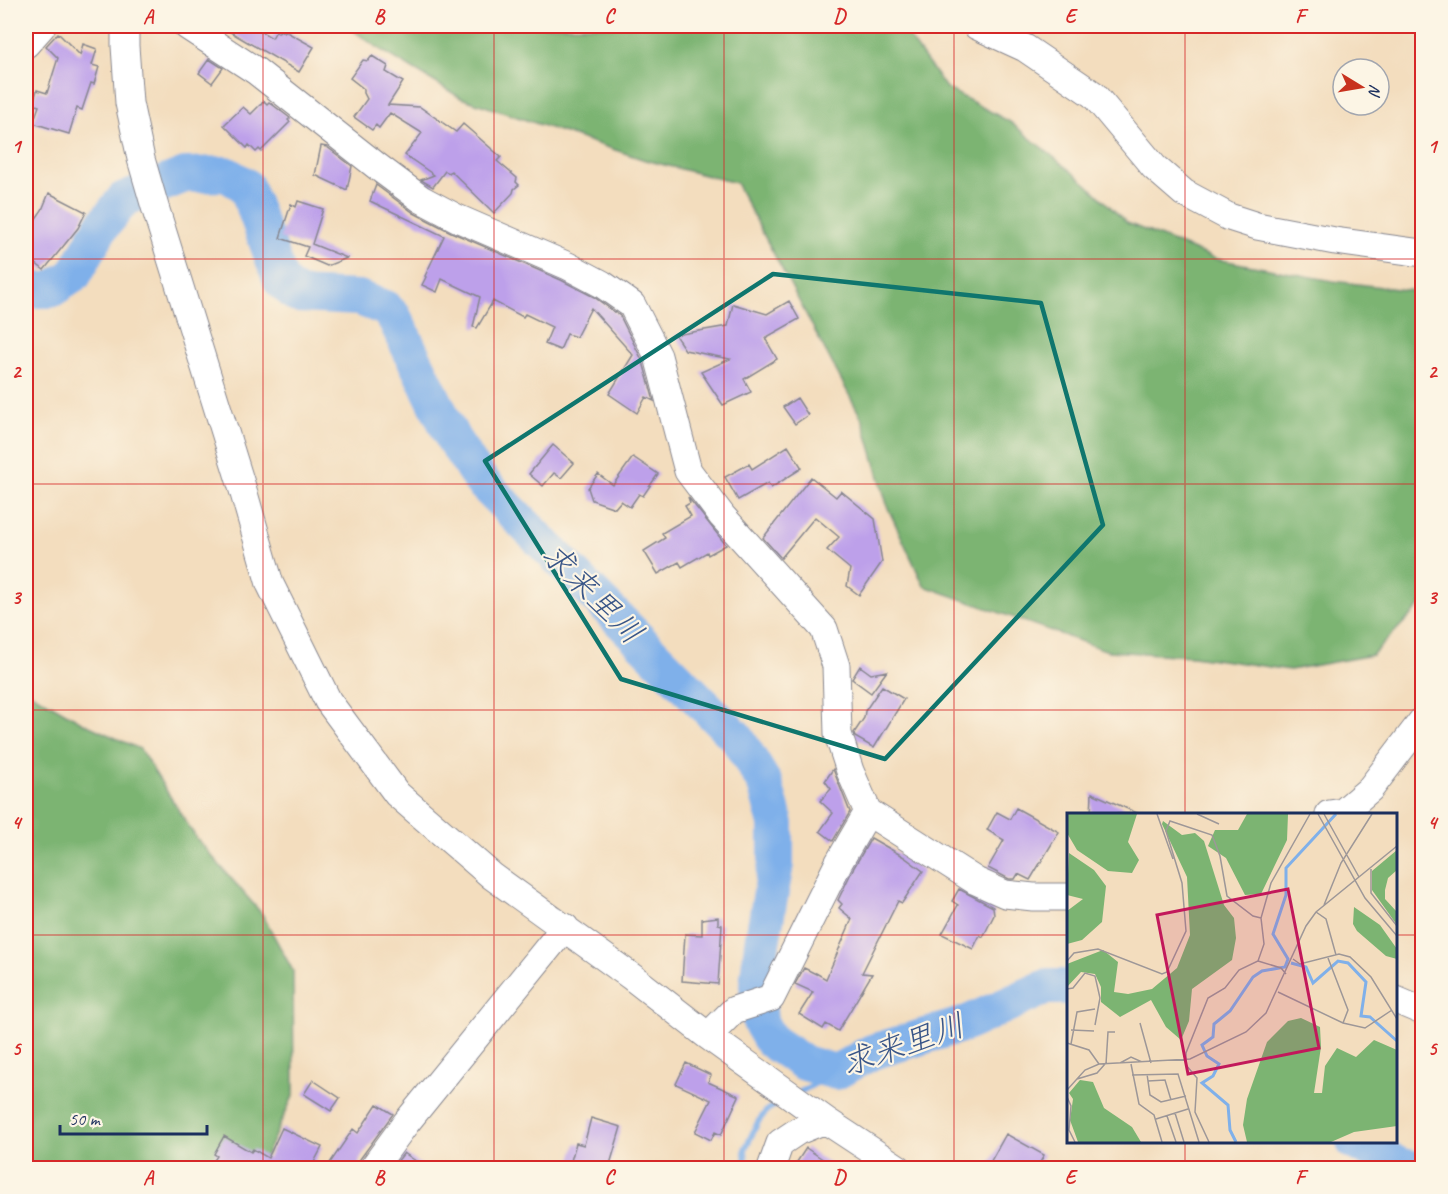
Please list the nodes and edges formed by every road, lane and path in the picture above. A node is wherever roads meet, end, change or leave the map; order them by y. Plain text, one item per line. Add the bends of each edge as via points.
1 (42, 26) edge
2 (125, 26) edge
3 (187, 26) edge
4 (977, 26) edge
5 (26, 44) edge
6 (1422, 253) edge
7 (1422, 721) edge
8 (868, 812) junction
9 (1336, 813) edge
10 (1067, 897) edge
11 (565, 927) junction
12 (1397, 1001) edge
13 (1422, 1011) edge
14 (708, 1036) junction
15 (818, 1115) junction
16 (372, 1168) edge
17 (771, 1168) edge
18 (898, 1168) edge

1 - 5 street
2 - 11 street via 129,103 141,159 270,584 328,701 397,794 492,876
3 - 8 street via 256,71 421,199 568,266 632,305 658,356 688,471 722,516 824,629 836,666 838,734
4 - 6 street via 1025,48 1095,95 1154,167 1184,193 1228,217 1335,241
7 - 9 street via 1370,789 1343,812
8 - 10 street via 976,881 1005,894
8 - 14 street via 771,998 734,1010
11 - 14 street
11 - 16 street
12 - 13 street
14 - 15 street
15 - 17 street via 780,1143
15 - 18 street

